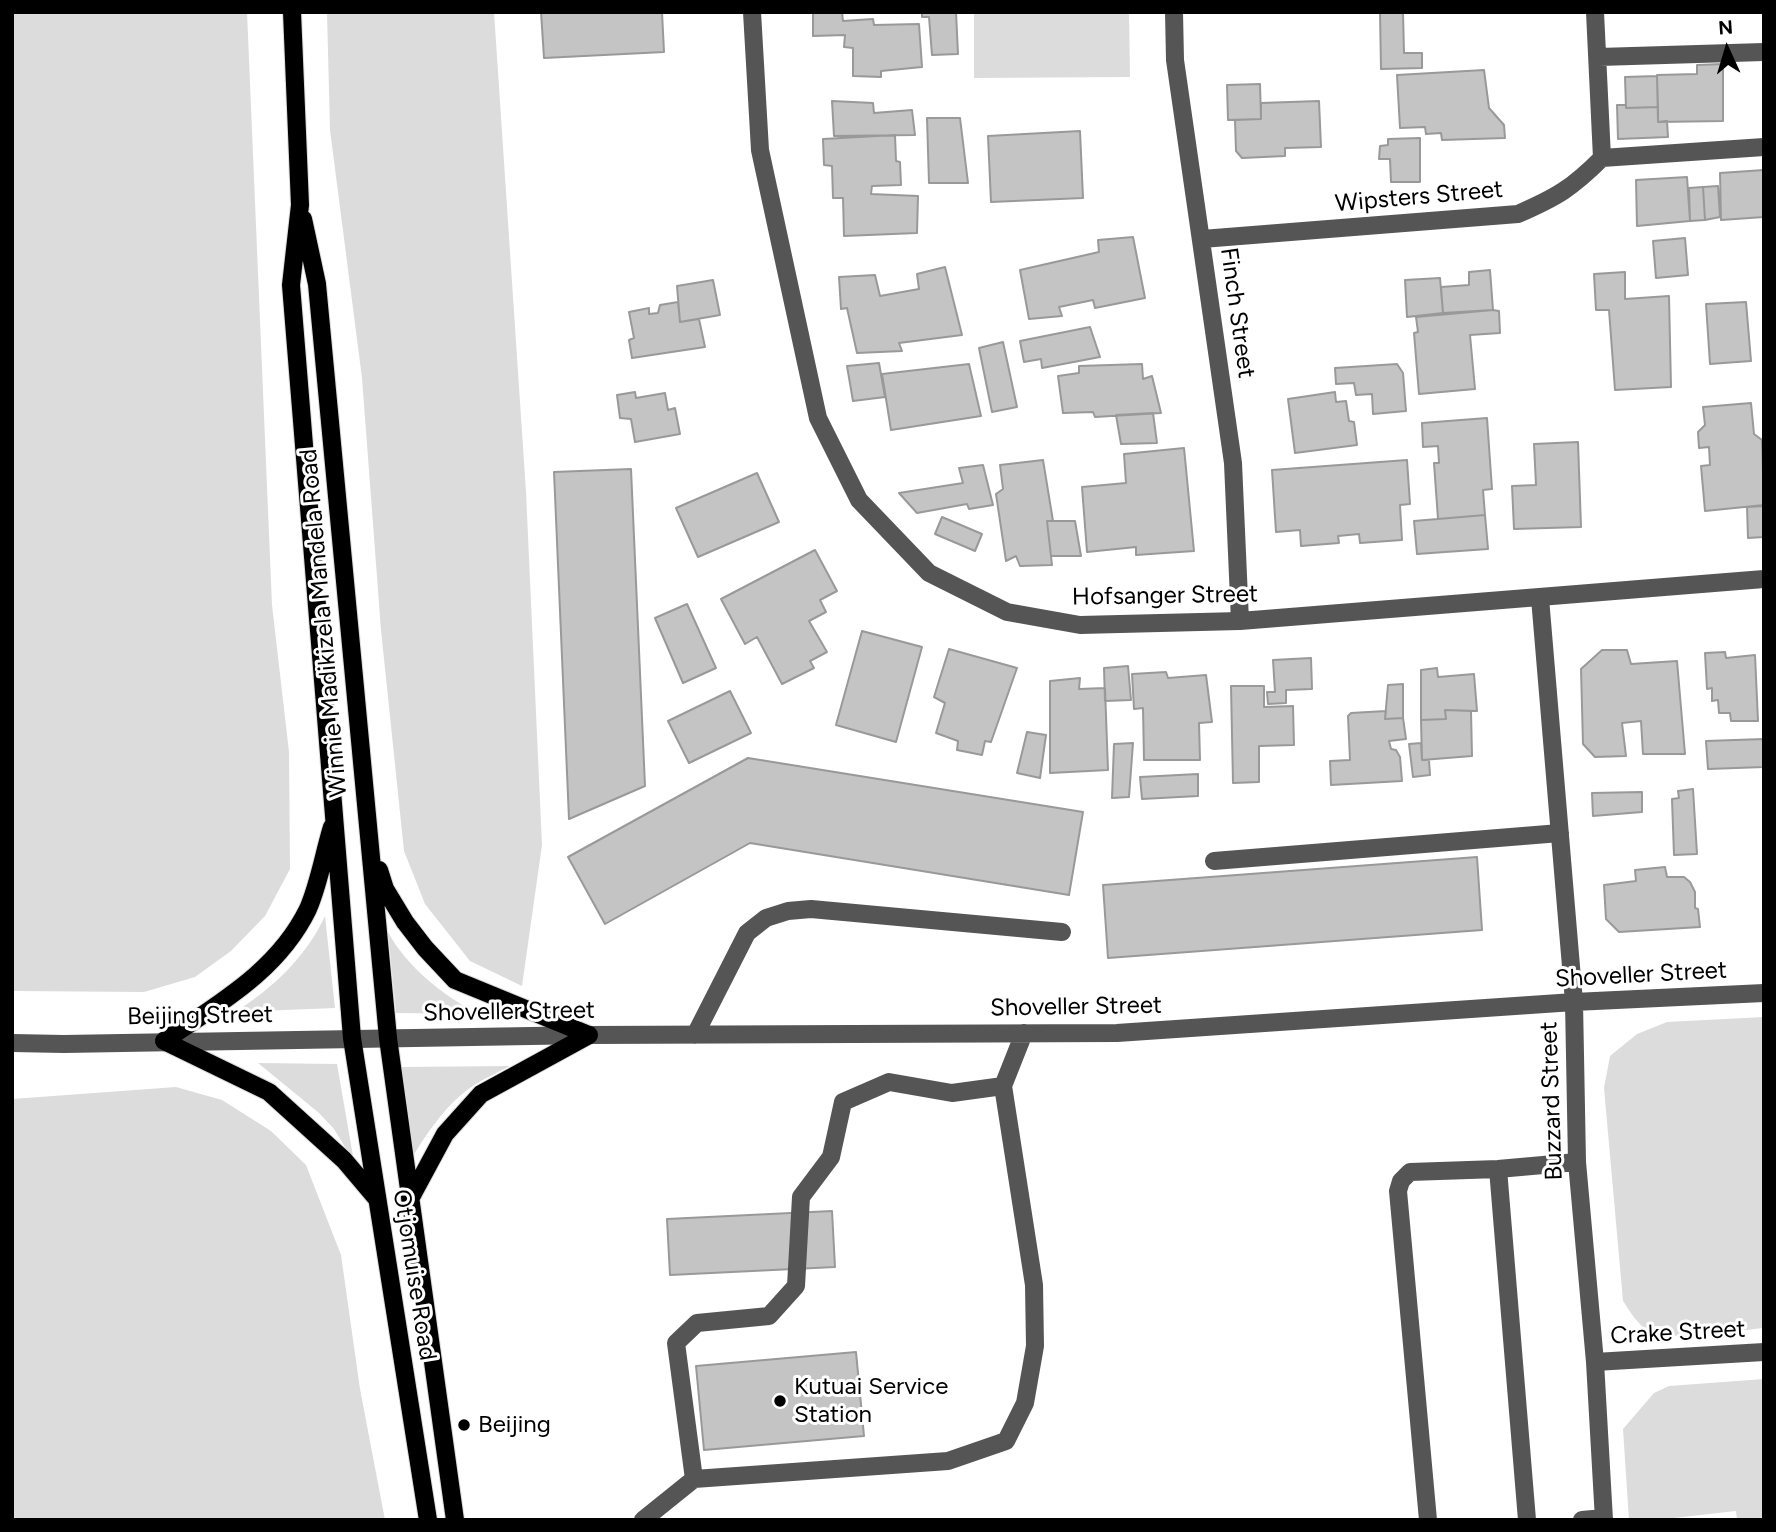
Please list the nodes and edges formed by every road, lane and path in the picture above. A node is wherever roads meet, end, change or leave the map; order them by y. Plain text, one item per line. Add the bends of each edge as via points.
1 (292, 12) edge
2 (752, 12) edge
3 (1174, 12) edge
4 (1595, 12) edge
5 (1764, 52) edge
6 (1599, 57) junction
7 (1764, 147) edge
8 (1602, 158) junction
9 (300, 205) junction
10 (1202, 239) junction
11 (1764, 579) edge
12 (1540, 598) junction
13 (1240, 621) junction
14 (335, 817) junction
15 (1560, 833) junction
16 (368, 835) junction
17 (1214, 861) dead end
18 (1062, 932) dead end
19 (1764, 993) edge
20 (1574, 1002) junction
21 (1024, 1033) junction
22 (589, 1035) junction
23 (695, 1035) junction
24 (352, 1038) junction
25 (388, 1038) junction
26 (164, 1041) junction
27 (12, 1043) edge
28 (1003, 1086) junction
29 (1577, 1162) junction
30 (1499, 1170) junction
31 (377, 1199) junction
32 (410, 1199) junction
33 (1764, 1352) edge
34 (1595, 1362) junction
35 (694, 1479) junction
36 (1604, 1519) edge
37 (428, 1520) edge
38 (455, 1520) edge
39 (643, 1520) edge
40 (1428, 1520) edge
41 (1527, 1520) edge
42 (1582, 1520) edge

1 - 9 main road, Winnie Madikizela Mandela Road
2 - 13 street, Hofsanger Street via 760,150 815,405 859,500 929,573 1007,612 1080,625
3 - 10 street, Finch Street via 1175,60
4 - 6 street
5 - 6 street
6 - 8 street
7 - 8 street
8 - 10 street, Wipsters Street via 1576,184 1518,214
9 - 14 main road, Winnie Madikizela Mandela Road via 291,285
9 - 16 main road, Winnie Madikizela Mandela Road via 317,284
10 - 13 street, Finch Street via 1233,463
11 - 12 street, Hofsanger Street
12 - 13 street, Hofsanger Street
12 - 15 street, Buzzard Street
14 - 24 main road, Winnie Madikizela Mandela Road
14 - 26 main road via 308,908 283,950 250,983
15 - 17 street
15 - 20 street, Buzzard Street
16 - 22 main road via 391,900 425,948 455,979
16 - 25 main road, Winnie Madikizela Mandela Road
18 - 23 street via 811,909 788,911 766,918 747,933
19 - 20 street, Shoveller Street
20 - 21 street, Shoveller Street via 1117,1033
20 - 29 street, Buzzard Street
21 - 23 street, Shoveller Street
21 - 28 street
22 - 23 street, Shoveller Street
22 - 25 street, Shoveller Street
22 - 32 main road via 481,1094 445,1134
24 - 25 street, Beijing Street
24 - 26 street, Beijing Street
24 - 31 main road, Otjomuise Road
25 - 32 main road, Otjomuise Road
26 - 27 street, Beijing Street
26 - 31 main road via 269,1092 344,1160
28 - 35 street via 953,1093 889,1082 843,1102 831,1157 801,1197 796,1286 769,1316 696,1323 676,1343
28 - 35 street via 1034,1284 1035,1346 1025,1403 1006,1441 948,1461
29 - 30 street
29 - 34 street, Buzzard Street
30 - 40 street via 1410,1172 1398,1192
30 - 41 street
31 - 37 main road, Otjomuise Road
32 - 38 main road, Otjomuise Road
33 - 34 street, Crake Street
34 - 36 street, Buzzard Street
35 - 39 street
36 - 42 street

